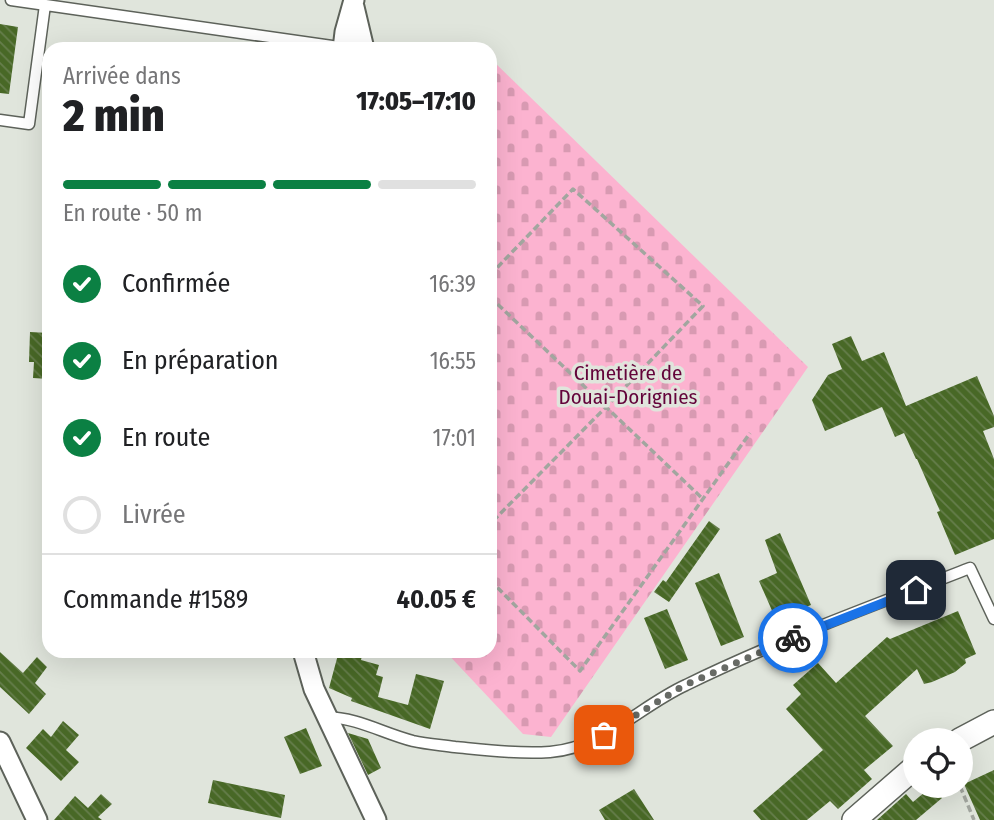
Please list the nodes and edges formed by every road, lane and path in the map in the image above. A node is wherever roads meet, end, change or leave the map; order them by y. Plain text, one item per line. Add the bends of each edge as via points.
1 (11, 0) edge
2 (351, 1) edge
3 (45, 5) junction
4 (301, 42) edge
5 (344, 42) edge
6 (363, 42) edge
7 (0, 120) edge
8 (497, 268) edge
9 (497, 304) edge
10 (606, 407) junction
11 (750, 433) dead end
12 (703, 499) junction
13 (497, 517) edge
14 (497, 587) edge
15 (994, 619) edge
16 (305, 658) edge
17 (326, 717) junction
18 (994, 722) edge
19 (973, 733) edge
20 (0, 742) edge
21 (903, 777) edge
22 (965, 798) edge
23 (37, 820) edge
24 (376, 820) edge
25 (854, 820) edge
26 (974, 820) edge

1 - 3 lane
2 - 5 street
2 - 6 street
3 - 4 lane
3 - 7 lane via 29,124
8 - 10 path via 573,189 703,306
9 - 10 path
10 - 12 path
10 - 13 path
11 - 12 path
12 - 14 path via 580,671
15 - 17 lane via 970,568 777,644 683,686 604,735 553,752 419,742 358,721
16 - 17 street
17 - 24 street
18 - 19 street
20 - 23 street
21 - 25 street
22 - 26 path

